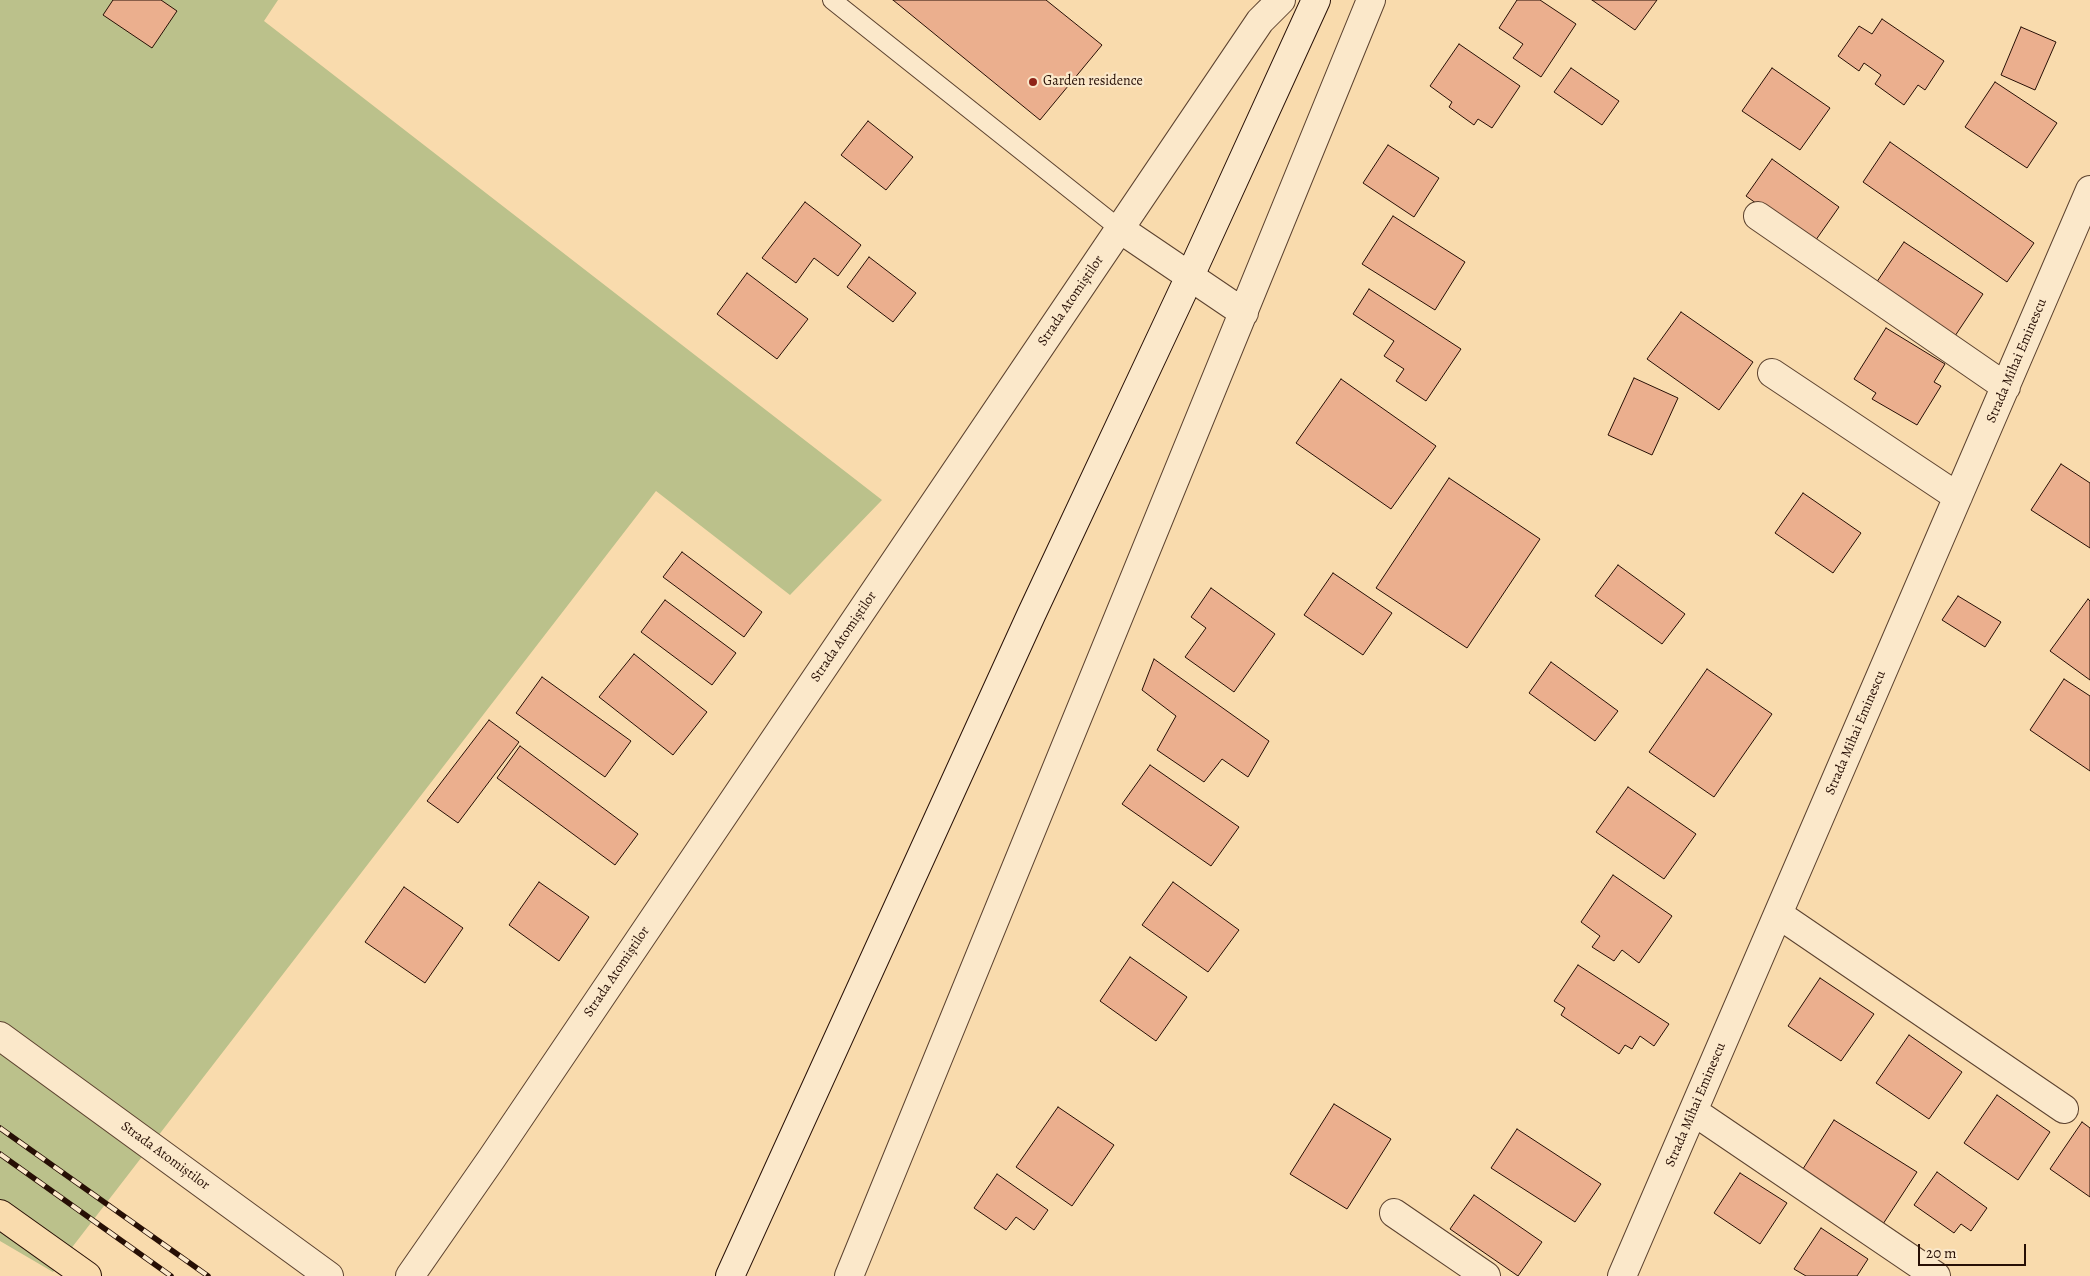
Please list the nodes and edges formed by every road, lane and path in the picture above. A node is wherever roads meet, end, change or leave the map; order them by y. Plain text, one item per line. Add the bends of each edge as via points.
1 (832, 0) edge
2 (1281, 0) edge
3 (1316, 0) edge
4 (1371, 0) edge
5 (2090, 190) edge
6 (1758, 216) dead end
7 (1120, 229) junction
8 (1190, 276) junction
9 (1244, 313) junction
10 (1772, 373) dead end
11 (2006, 387) junction
12 (1958, 497) junction
13 (1778, 914) junction
14 (0, 1036) edge
15 (2064, 1109) dead end
16 (1693, 1111) junction
17 (1394, 1213) dead end
18 (0, 1214) edge
19 (87, 1276) edge
20 (329, 1276) edge
21 (410, 1276) edge
22 (730, 1276) edge
23 (849, 1276) edge
24 (1486, 1276) edge
25 (1622, 1276) edge
26 (1936, 1276) edge

1 - 7 lane
2 - 7 street, Strada Atomiștilor via 1260,21
3 - 8 street
4 - 9 street
5 - 11 street, Strada Mihai Eminescu
6 - 11 street
7 - 8 street
7 - 21 street, Strada Atomiștilor
8 - 9 street
8 - 22 street via 1032,613
9 - 23 street
10 - 12 street
11 - 12 street, Strada Mihai Eminescu
12 - 13 street, Strada Mihai Eminescu
13 - 15 street
13 - 16 street, Strada Mihai Eminescu
14 - 20 street, Strada Atomiștilor
16 - 25 street, Strada Mihai Eminescu
16 - 26 street
17 - 24 street
18 - 19 main road

